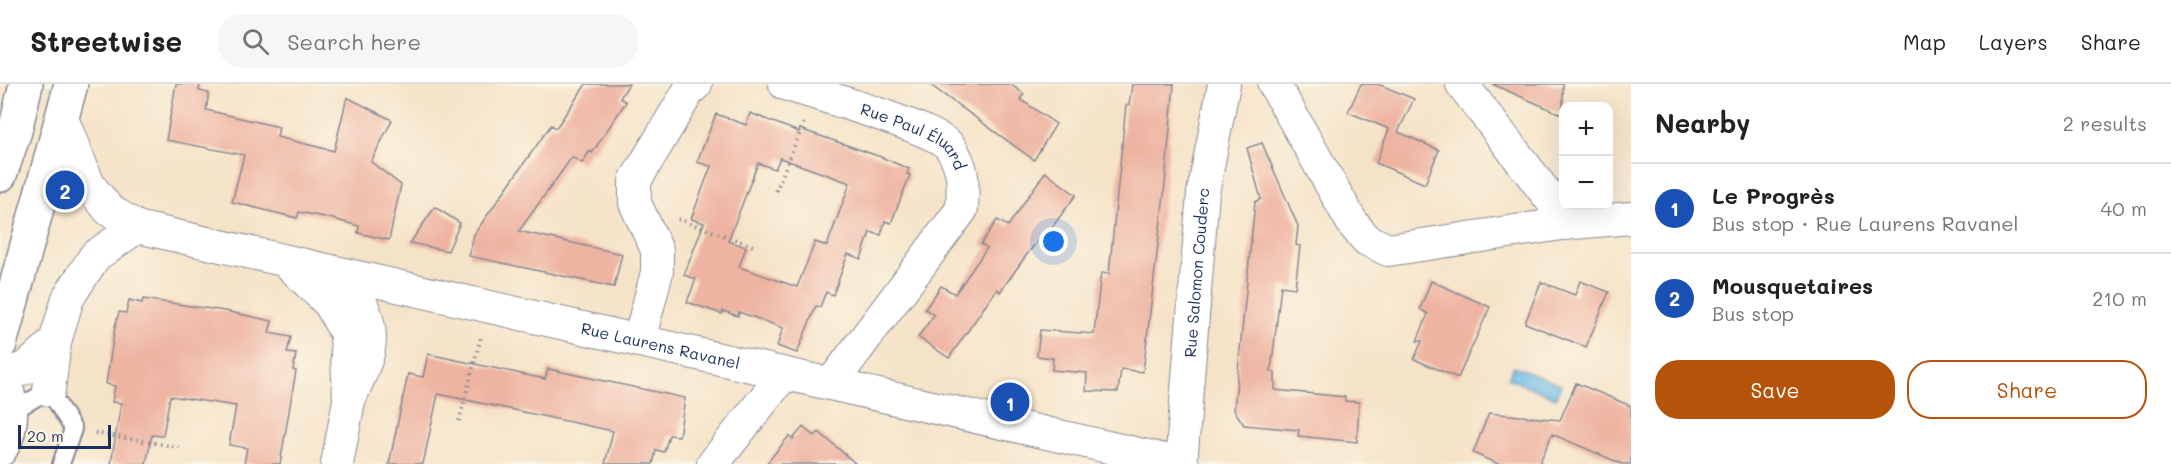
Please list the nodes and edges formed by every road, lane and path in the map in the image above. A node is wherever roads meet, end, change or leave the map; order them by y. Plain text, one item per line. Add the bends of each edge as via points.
1 (26, 84) edge
2 (71, 84) edge
3 (696, 84) edge
4 (786, 84) edge
5 (1224, 84) edge
6 (1274, 84) edge
7 (1462, 84) edge
8 (815, 94) junction
9 (62, 118) junction
10 (0, 175) edge
11 (777, 191) dead end
12 (635, 203) junction
13 (1631, 218) edge
14 (1562, 224) junction
15 (137, 227) junction
16 (756, 247) dead end
17 (286, 261) junction
18 (346, 275) junction
19 (489, 307) junction
20 (639, 341) junction
21 (55, 342) junction
22 (0, 364) edge
23 (784, 374) junction
24 (831, 384) junction
25 (49, 390) junction
26 (349, 401) junction
27 (11, 412) junction
28 (459, 421) dead end
29 (74, 429) junction
30 (183, 448) dead end
31 (0, 450) edge
32 (61, 464) edge
33 (337, 464) edge
34 (713, 464) edge
35 (1182, 464) edge

1 - 10 main road
2 - 9 main road
3 - 12 street via 687,92 635,181
4 - 8 street, Rue Paul Éluard
5 - 35 street, Rue Salomon Couderc via 1203,193
6 - 14 street via 1353,224 1367,240 1388,250
7 - 14 street via 1552,201
8 - 11 path
8 - 24 street, Rue Paul Éluard via 906,124 948,144 963,173 962,208
9 - 15 street, Rue Laurens Ravanel via 89,185 109,210
9 - 22 main road
12 - 16 path
12 - 20 street via 657,250 657,272
13 - 14 street
15 - 17 street, Rue Laurens Ravanel
15 - 21 street via 95,256 68,298
17 - 18 street, Rue Laurens Ravanel
17 - 26 street via 330,303 346,334
18 - 19 street, Rue Laurens Ravanel
18 - 26 street via 369,325 369,349
19 - 20 street, Rue Laurens Ravanel
19 - 28 path
20 - 23 street, Rue Laurens Ravanel
21 - 22 street via 26,368
21 - 25 street
22 - 27 main road
23 - 24 street, Rue Laurens Ravanel
23 - 34 street
24 - 35 street, Rue Laurens Ravanel
25 - 27 lane
25 - 29 lane
26 - 33 street
27 - 31 main road
29 - 30 path
29 - 32 lane

